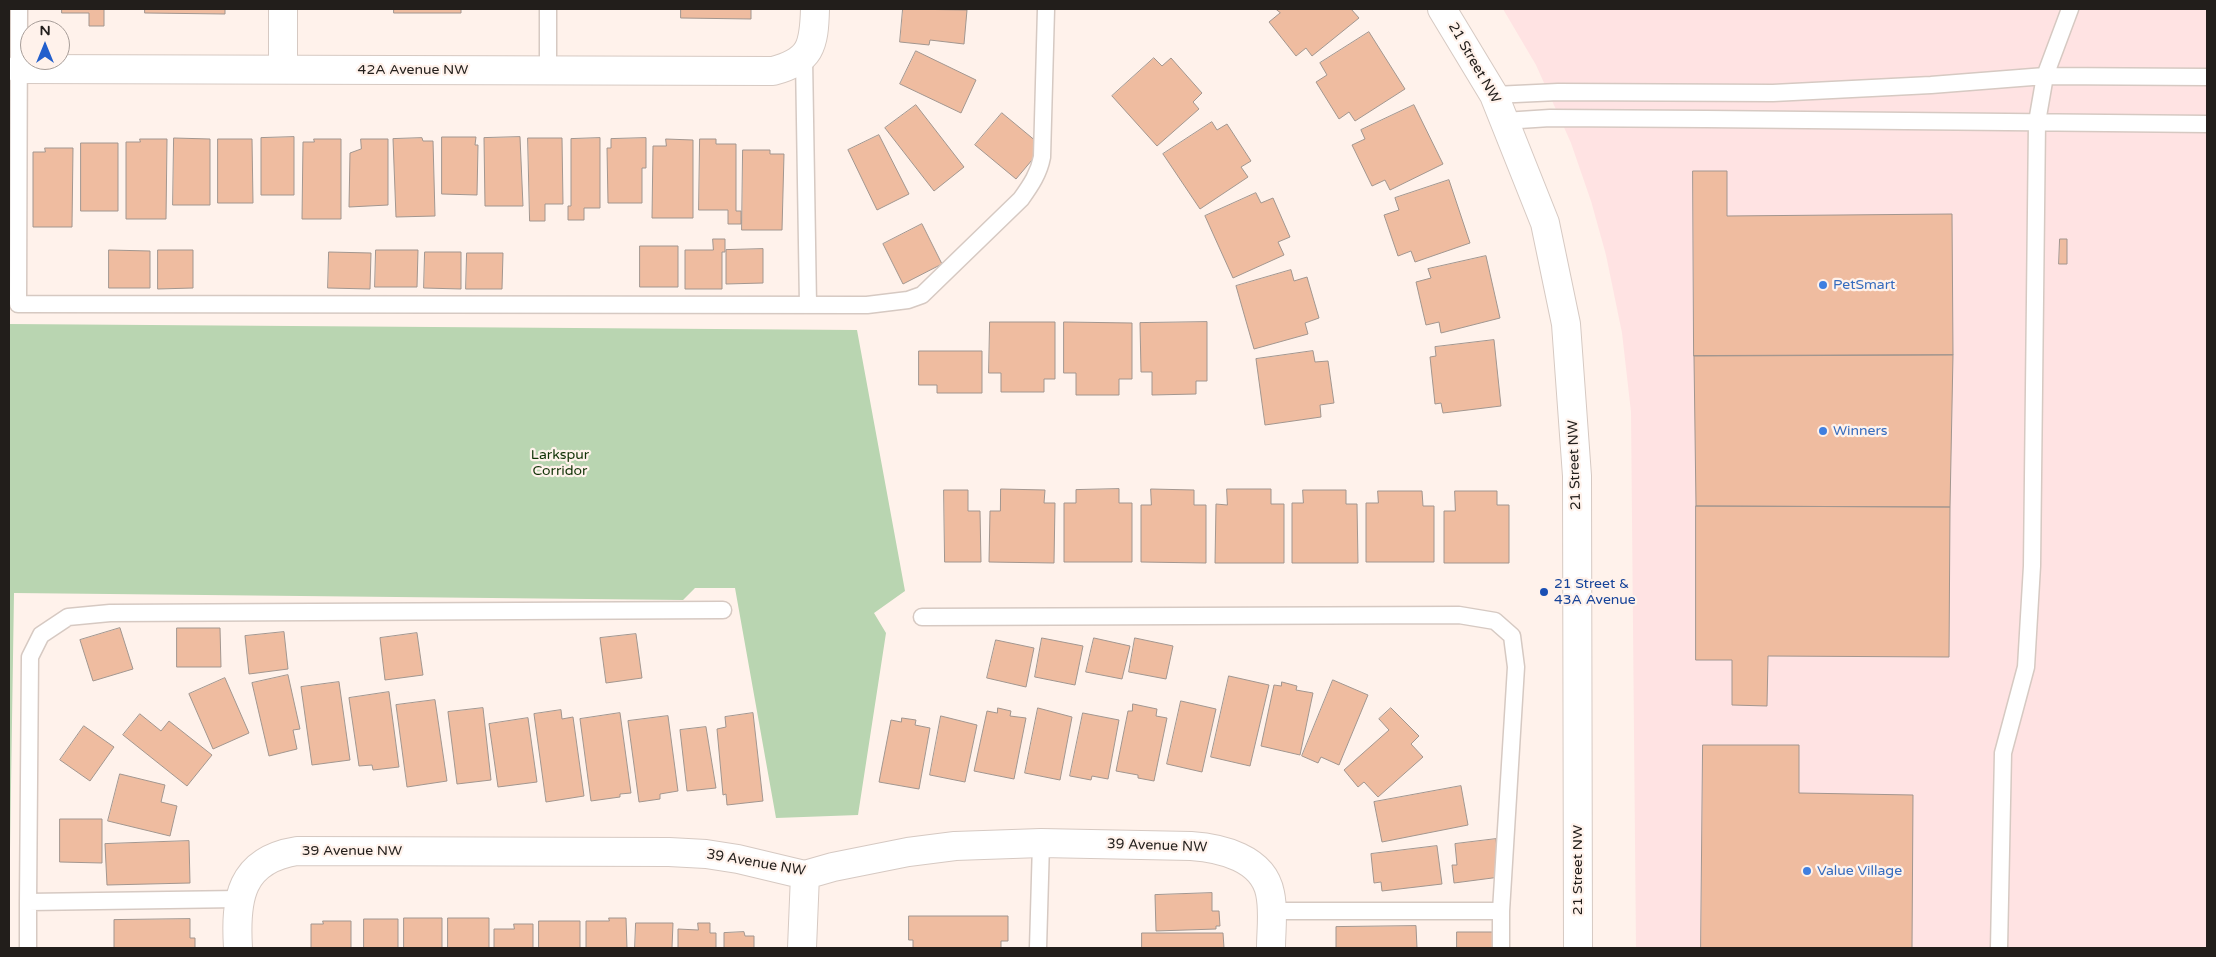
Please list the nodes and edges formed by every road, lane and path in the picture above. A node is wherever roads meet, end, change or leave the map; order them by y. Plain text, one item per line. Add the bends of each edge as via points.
1 (19, 9) edge
2 (283, 9) edge
3 (548, 9) edge
4 (815, 9) edge
5 (1046, 9) edge
6 (1442, 9) edge
7 (2070, 9) edge
8 (804, 58) junction
9 (19, 68) junction
10 (282, 69) junction
11 (548, 71) junction
12 (2045, 76) junction
13 (2207, 77) edge
14 (1494, 95) junction
15 (1504, 121) junction
16 (2038, 122) junction
17 (2207, 124) edge
18 (808, 305) junction
19 (723, 610) dead end
20 (922, 617) dead end
21 (1041, 842) junction
22 (805, 875) junction
23 (239, 900) junction
24 (28, 902) junction
25 (1272, 911) junction
26 (1501, 911) junction
27 (28, 948) edge
28 (238, 948) edge
29 (802, 948) edge
30 (1038, 948) edge
31 (1271, 948) edge
32 (1501, 948) edge
33 (1578, 948) edge
34 (1999, 948) edge

1 - 9 lane
2 - 10 street
3 - 11 lane
4 - 8 street via 812,40
5 - 18 lane via 1042,156 1039,170 1021,199 922,295 867,306
6 - 14 street, 21 Street NW
7 - 12 lane
8 - 11 street, 42A Avenue NW via 773,71
8 - 18 lane
9 - 10 street, 42A Avenue NW
9 - 18 lane via 18,304
10 - 11 street, 42A Avenue NW
12 - 13 lane
12 - 14 lane via 1931,86 1773,93 1558,92
12 - 16 lane
14 - 15 street, 21 Street NW
15 - 16 lane via 1579,118
15 - 33 street, 21 Street NW via 1545,223 1566,324 1577,468
16 - 17 lane
16 - 34 lane via 2032,566 2026,667 2003,753
19 - 24 lane via 120,613 68,618 41,635 30,658
20 - 26 lane via 1459,615 1495,621 1512,636 1516,667
21 - 22 street, 39 Avenue NW via 908,852
21 - 25 street, 39 Avenue NW via 1214,848 1244,860 1264,879 1270,892
21 - 30 lane
22 - 23 street, 39 Avenue NW via 730,858 668,852 313,850 279,854 265,861 243,886
22 - 29 street
23 - 24 lane
23 - 28 street via 236,923
24 - 27 lane
25 - 26 lane
25 - 31 street
26 - 32 lane

